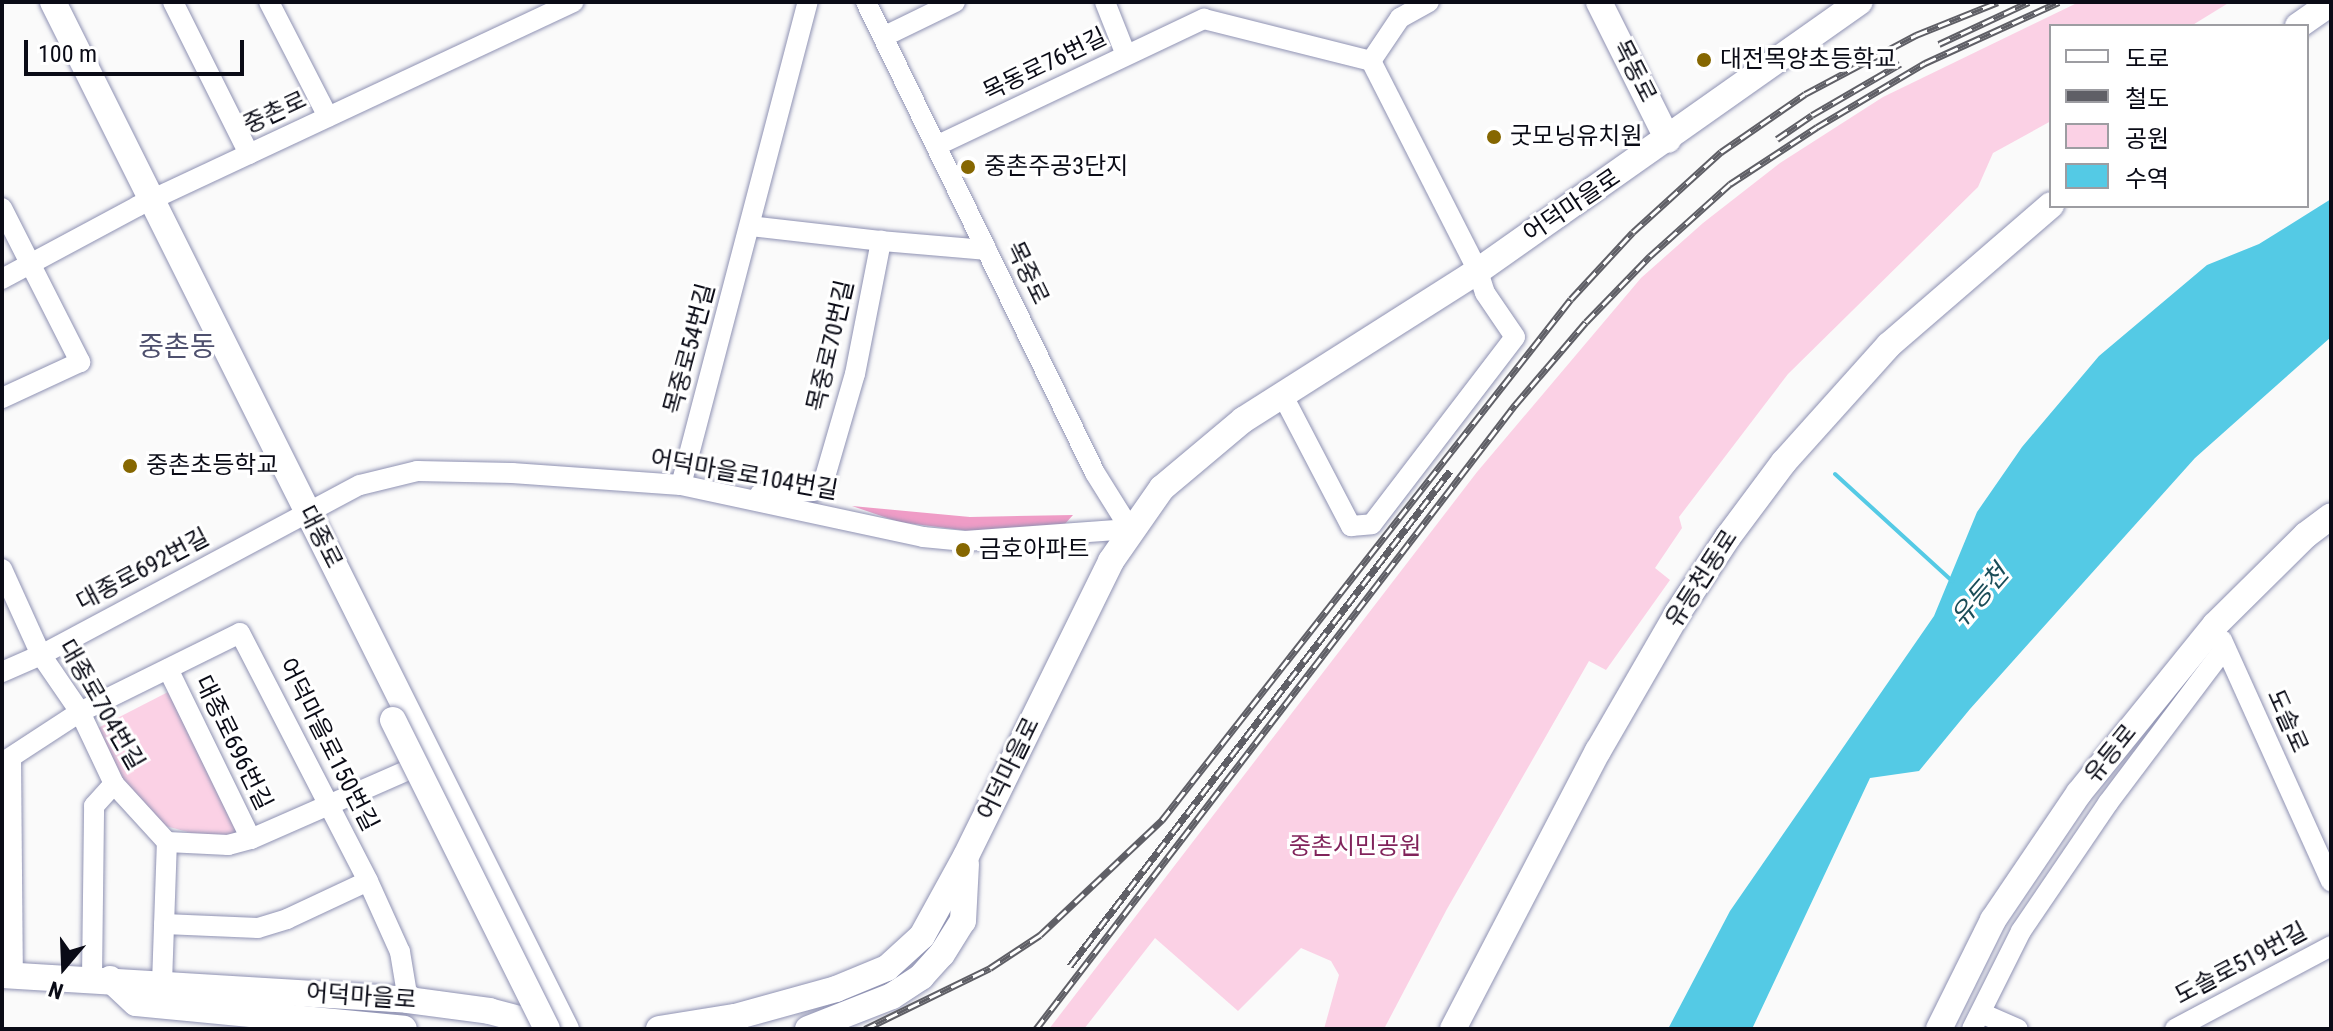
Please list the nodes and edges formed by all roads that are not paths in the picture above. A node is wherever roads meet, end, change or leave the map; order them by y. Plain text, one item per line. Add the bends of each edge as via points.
1 (37, 2) edge
2 (53, 2) edge
3 (173, 2) edge
4 (269, 2) edge
5 (574, 2) edge
6 (808, 2) edge
7 (866, 2) edge
8 (955, 2) edge
9 (1105, 2) edge
10 (1429, 2) edge
11 (1599, 2) edge
12 (1860, 2) edge
13 (2331, 3) edge
14 (532, 11) edge
15 (2301, 24) edge
16 (883, 37) junction
17 (1126, 55) junction
18 (1371, 61) junction
19 (328, 117) junction
20 (1668, 140) junction
21 (936, 146) junction
22 (249, 154) junction
23 (145, 203) junction
24 (2049, 207) edge
25 (2, 208) edge
26 (750, 226) junction
27 (881, 241) junction
28 (987, 250) junction
29 (30, 264) junction
30 (1478, 271) junction
31 (2, 279) edge
32 (1283, 396) junction
33 (2, 398) edge
34 (681, 485) junction
35 (741, 496) junction
36 (300, 515) junction
37 (2331, 516) edge
38 (1130, 529) junction
39 (2, 569) edge
40 (240, 633) joint
41 (2220, 637) junction
42 (41, 655) junction
43 (168, 669) junction
44 (2, 672) edge
45 (396, 708) junction
46 (80, 712) junction
47 (6, 760) edge
48 (406, 771) junction
49 (114, 784) junction
50 (331, 805) junction
51 (251, 839) junction
52 (167, 842) junction
53 (966, 856) junction
54 (368, 881) junction
55 (2331, 881) edge
56 (164, 924) junction
57 (2331, 946) edge
58 (8, 975) edge
59 (101, 979) junction
60 (162, 983) junction
61 (408, 1000) junction
62 (1976, 1021) edge
63 (538, 1026) edge
64 (404, 1029) edge
65 (557, 1029) edge
66 (566, 1029) edge
67 (579, 1029) edge
68 (659, 1029) edge
69 (808, 1029) edge
70 (1453, 1029) edge
71 (1939, 1029) edge
72 (2018, 1029) edge
73 (2175, 1029) edge

1 - 23 main road, 대종로
2 - 23 main road, 대종로
3 - 22 street
4 - 19 street
5 - 14 street, 중촌로
6 - 26 street, 목중로54번길
7 - 16 street, 목중로
8 - 16 street
9 - 17 street
10 - 18 street via 1400,18
11 - 20 main road, 목동로
12 - 20 main road, 어덕마을로
13 - 15 main road
14 - 19 street, 중촌로
16 - 21 street, 목중로
17 - 18 street, 목동로76번길 via 1204,19
17 - 21 street, 목동로76번길
18 - 30 street
19 - 22 street, 중촌로
20 - 30 main road, 어덕마을로
21 - 28 street, 목중로
22 - 23 street, 중촌로
23 - 29 street, 중촌로
23 - 36 main road, 대종로
24 - 70 main road, 유등천동로 via 1889,345 1784,462 1728,537 1598,751
25 - 29 street
26 - 27 street
26 - 34 street, 목중로54번길
27 - 28 street
27 - 35 street, 목중로70번길 via 855,374 825,477 813,491
28 - 38 street, 목중로 via 1095,473
29 - 31 street, 중촌로
29 - 33 street via 80,362
30 - 32 main road, 어덕마을로
30 - 32 street via 1485,293 1515,337 1372,524 1351,526
32 - 38 main road, 어덕마을로 via 1243,420 1162,488
34 - 35 street, 어덕마을로104번길
34 - 36 street, 어덕마을로104번길 via 417,471 360,485
35 - 38 street, 어덕마을로104번길 via 923,537 965,541
36 - 42 street, 대종로692번길
36 - 45 main road, 대종로
37 - 41 main road, 유등로 via 2306,535
38 - 53 main road, 어덕마을로
39 - 42 street, 대종로704번길
40 - 43 street, 대종로696번길
40 - 50 street, 어덕마을로150번길
41 - 55 street, 도솔로
41 - 62 street via 2021,931
41 - 71 main road, 유등로 via 2079,793 1993,920
42 - 44 street, 대종로692번길
42 - 46 street, 대종로704번길
43 - 46 street, 대종로696번길
43 - 51 street, 대종로696번길
45 - 48 main road via 381,713
45 - 63 main road, 대종로, bridge
45 - 66 main road, 대종로
45 - 67 main road
46 - 47 street, 대종로696번길
46 - 49 street, 대종로704번길
47 - 58 street, 어덕마을로
48 - 50 street
48 - 63 main road
49 - 52 street, 대종로704번길
49 - 59 street via 94,806
50 - 51 street
50 - 54 street, 어덕마을로150번길
51 - 52 street via 228,845
52 - 56 street
53 - 68 main road, 어덕마을로 via 922,936 887,968 836,989 735,1017
53 - 69 main road via 963,921 921,977 892,996
54 - 56 street via 258,928
54 - 61 street, 어덕마을로150번길 via 400,952
56 - 60 street
57 - 73 street, 도솔로519번길
58 - 59 main road, 어덕마을로
59 - 60 main road, 어덕마을로
59 - 64 main road via 136,1003
60 - 61 main road, 어덕마을로
61 - 63 main road, 어덕마을로 via 489,1011
62 - 72 street
63 - 65 main road, 어덕마을로

